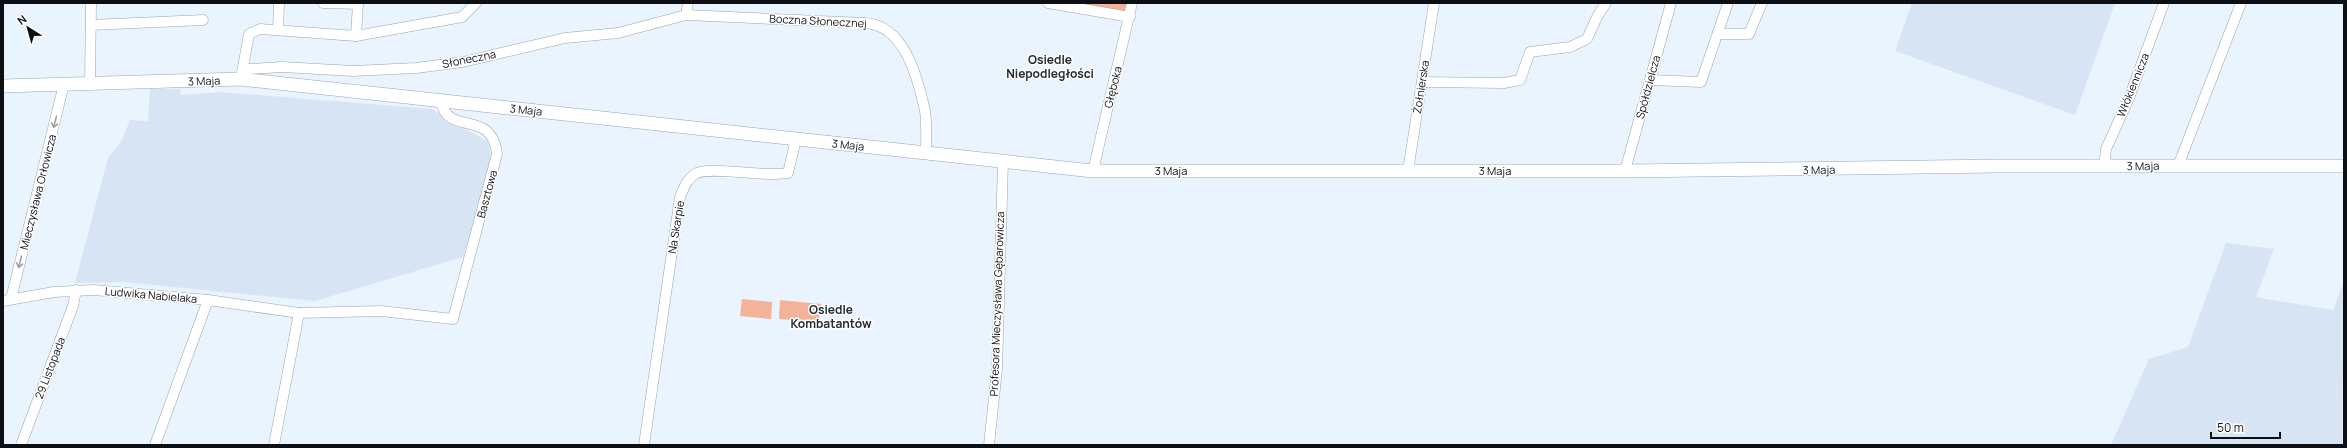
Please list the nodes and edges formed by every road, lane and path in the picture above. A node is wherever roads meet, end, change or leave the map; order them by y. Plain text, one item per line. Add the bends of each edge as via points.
1 (91, 3) edge
2 (279, 3) edge
3 (323, 3) edge
4 (476, 3) edge
5 (688, 3) edge
6 (1048, 3) edge
7 (1132, 3) edge
8 (1434, 3) edge
9 (1606, 3) edge
10 (1670, 3) edge
11 (1728, 3) edge
12 (1762, 3) edge
13 (2164, 3) edge
14 (2241, 3) edge
15 (358, 4) edge
16 (686, 15) junction
17 (1130, 17) junction
18 (203, 20) dead end
19 (91, 25) junction
20 (278, 30) junction
21 (1718, 34) junction
22 (356, 36) junction
23 (240, 80) junction
24 (1650, 80) junction
25 (1422, 82) junction
26 (64, 84) junction
27 (90, 84) junction
28 (3, 86) edge
29 (441, 100) junction
30 (796, 139) junction
31 (926, 154) junction
32 (1003, 162) junction
33 (2178, 166) junction
34 (2344, 166) edge
35 (2104, 167) junction
36 (1093, 171) junction
37 (1408, 171) junction
38 (1625, 171) junction
39 (76, 290) junction
40 (7, 300) edge
41 (208, 300) junction
42 (299, 313) junction
43 (453, 319) joint
44 (21, 445) edge
45 (155, 445) edge
46 (274, 445) edge
47 (644, 445) edge
48 (990, 445) edge

1 - 19 street
2 - 20 street
3 - 15 street
4 - 22 street via 462,17
5 - 16 street
6 - 17 street
7 - 17 street, Głęboka
8 - 25 street, Żołnierska
9 - 25 street via 1587,39 1570,47 1530,52 1520,80 1504,83
10 - 24 street, Spółdzielcza
11 - 21 street
12 - 21 street via 1749,34
13 - 35 street, Włókiennicza via 2129,98 2106,149
14 - 33 street
15 - 22 street
16 - 23 street, Słoneczna via 618,33 565,38 463,62 416,68 354,71 282,67 249,69
16 - 31 street, Boczna Słonecznej via 870,23 880,26 893,35 909,58 925,112
17 - 36 street, Głęboka
18 - 19 street
19 - 27 street
20 - 22 street
20 - 23 street via 260,29 249,34
21 - 24 street via 1701,82
23 - 27 street, 3 Maja
23 - 29 street, 3 Maja
24 - 38 street, Spółdzielcza
25 - 37 street, Żołnierska
26 - 27 street, 3 Maja
26 - 28 street, 3 Maja
26 -> 40 street, Mieczysława Orłowicza
29 - 30 street, 3 Maja
29 - 43 street, Basztowa via 442,110 451,119 486,129 495,142 497,154
30 - 31 street, 3 Maja
30 - 47 street, Na Skarpie via 788,173 778,175 713,171 696,173 687,181 680,197
31 - 32 street, 3 Maja
32 - 36 street, 3 Maja
32 - 48 street, Profesora Mieczysława Gębarowicza via 997,369
33 - 34 street, 3 Maja
33 - 35 street, 3 Maja
35 - 38 street, 3 Maja
36 - 37 street, 3 Maja
37 - 38 street, 3 Maja
39 - 40 street, Ludwika Nabielaka
39 - 41 street, Ludwika Nabielaka via 121,291
39 - 44 street, 29 Listopada via 73,306
41 - 42 street, Ludwika Nabielaka
41 - 45 street
42 - 43 street, Ludwika Nabielaka via 381,311
42 - 46 street

